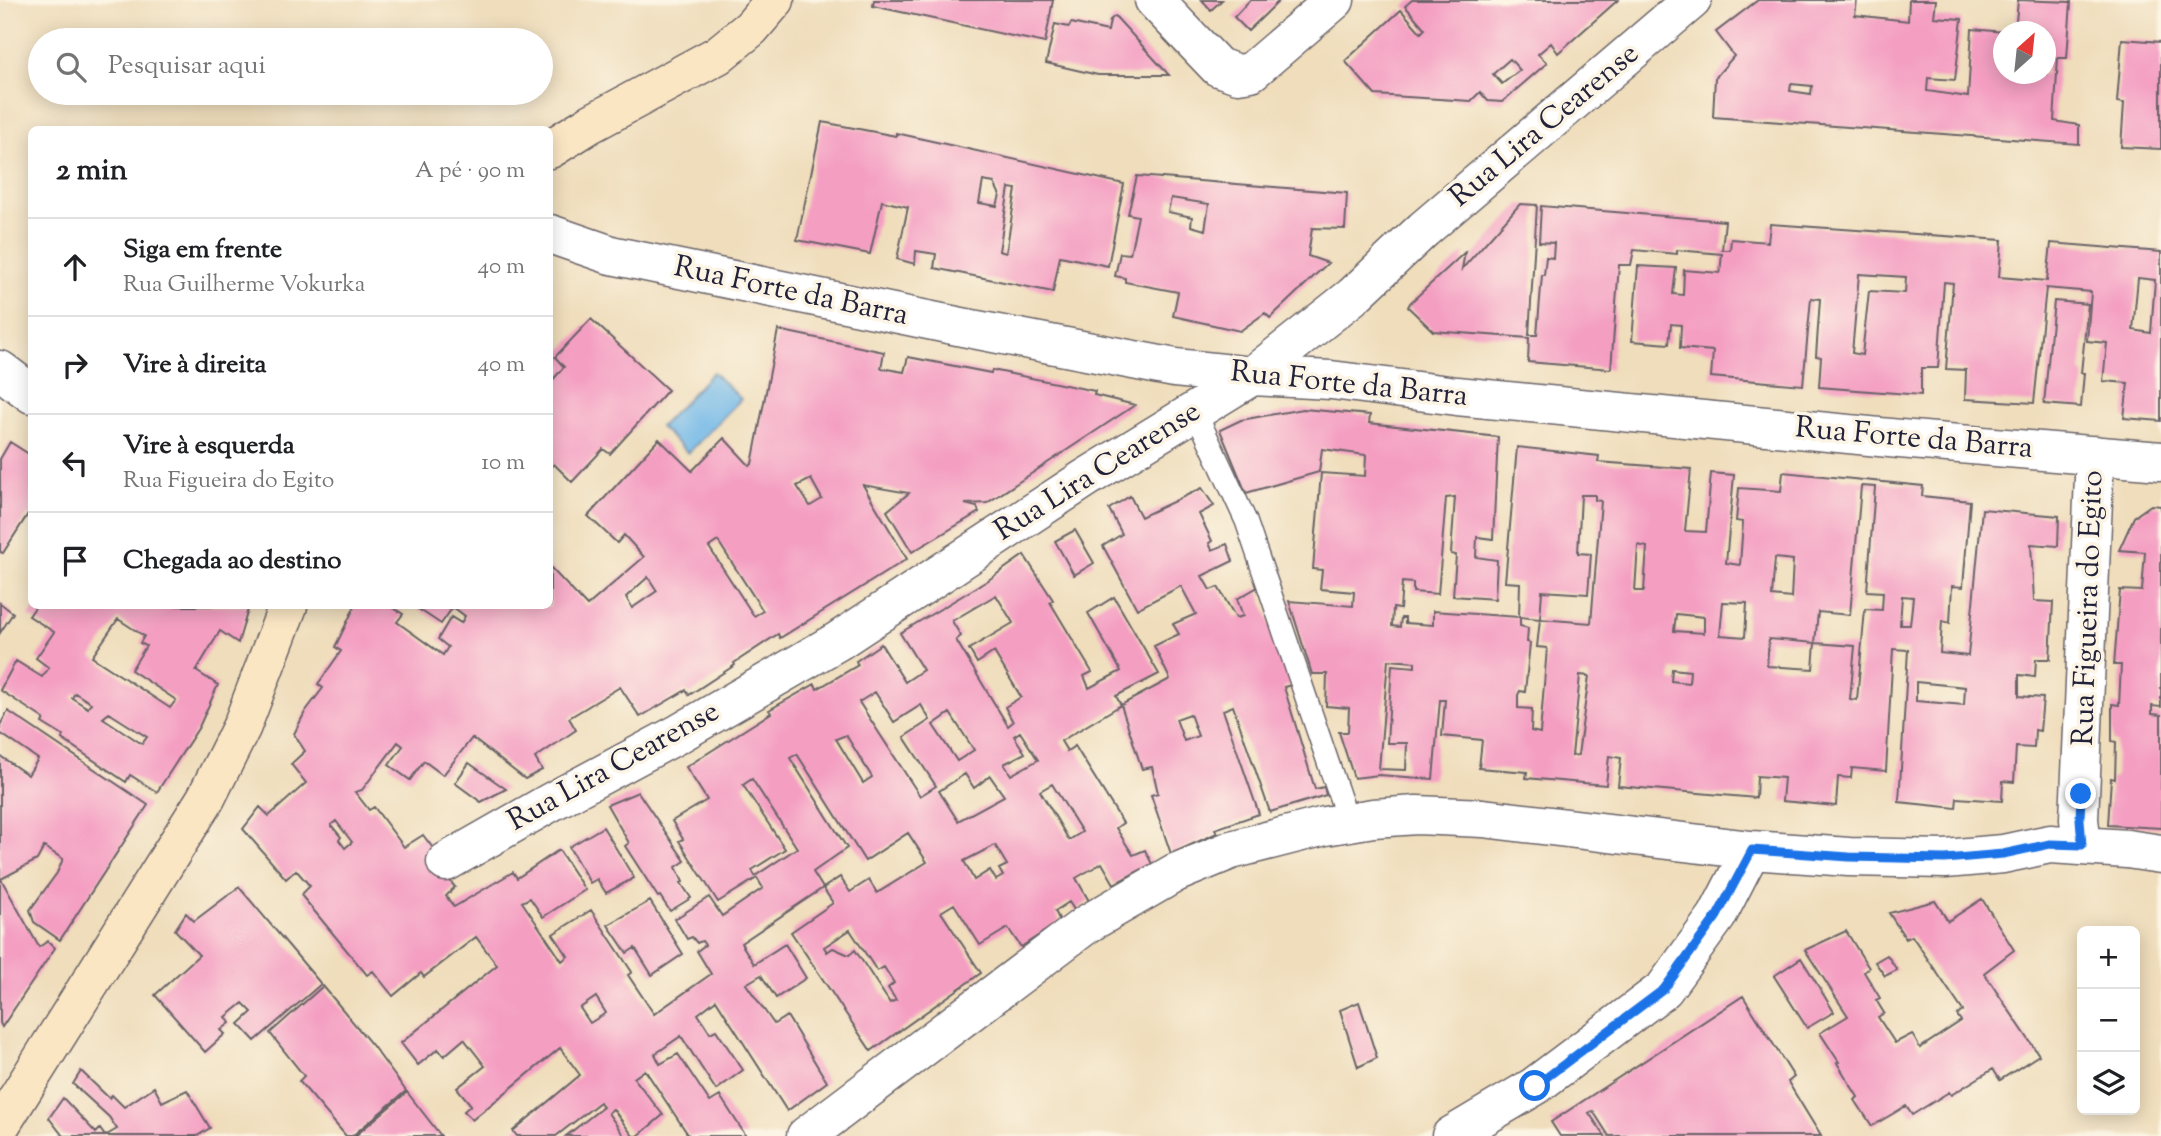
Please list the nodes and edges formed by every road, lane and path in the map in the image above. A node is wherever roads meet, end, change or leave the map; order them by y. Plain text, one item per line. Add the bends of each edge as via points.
1 (775, 0) edge
2 (1154, 0) edge
3 (1335, 0) edge
4 (1692, 0) edge
5 (553, 147) edge
6 (553, 235) edge
7 (0, 369) edge
8 (1252, 376) junction
9 (28, 391) edge
10 (1195, 411) junction
11 (2095, 456) junction
12 (2161, 461) edge
13 (287, 609) edge
14 (1348, 821) junction
15 (2082, 845) junction
16 (1752, 850) junction
17 (2161, 854) edge
18 (446, 862) dead end
19 (0, 1126) edge
20 (806, 1136) edge
21 (1451, 1136) edge

1 - 5 street via 718,55
2 - 3 street via 1218,67 1238,74 1251,72
4 - 8 street, Rua Lira Cearense via 1424,229 1353,296
6 - 8 street, Rua Forte da Barra via 611,255 949,324 1175,368
7 - 9 street
8 - 10 street, Rua Lira Cearense
8 - 11 street, Rua Forte da Barra
10 - 14 lane via 1246,522
10 - 18 street, Rua Lira Cearense via 838,641
11 - 12 street, Rua Forte da Barra
11 - 15 street, Rua Figueira do Egito
13 - 19 street via 242,726 206,798
14 - 16 street via 1416,815 1483,818
14 - 20 street via 1231,850 1175,873 1087,924
15 - 16 street via 2050,844 1945,859
15 - 17 street
16 - 21 street via 1717,916 1664,989 1535,1086

